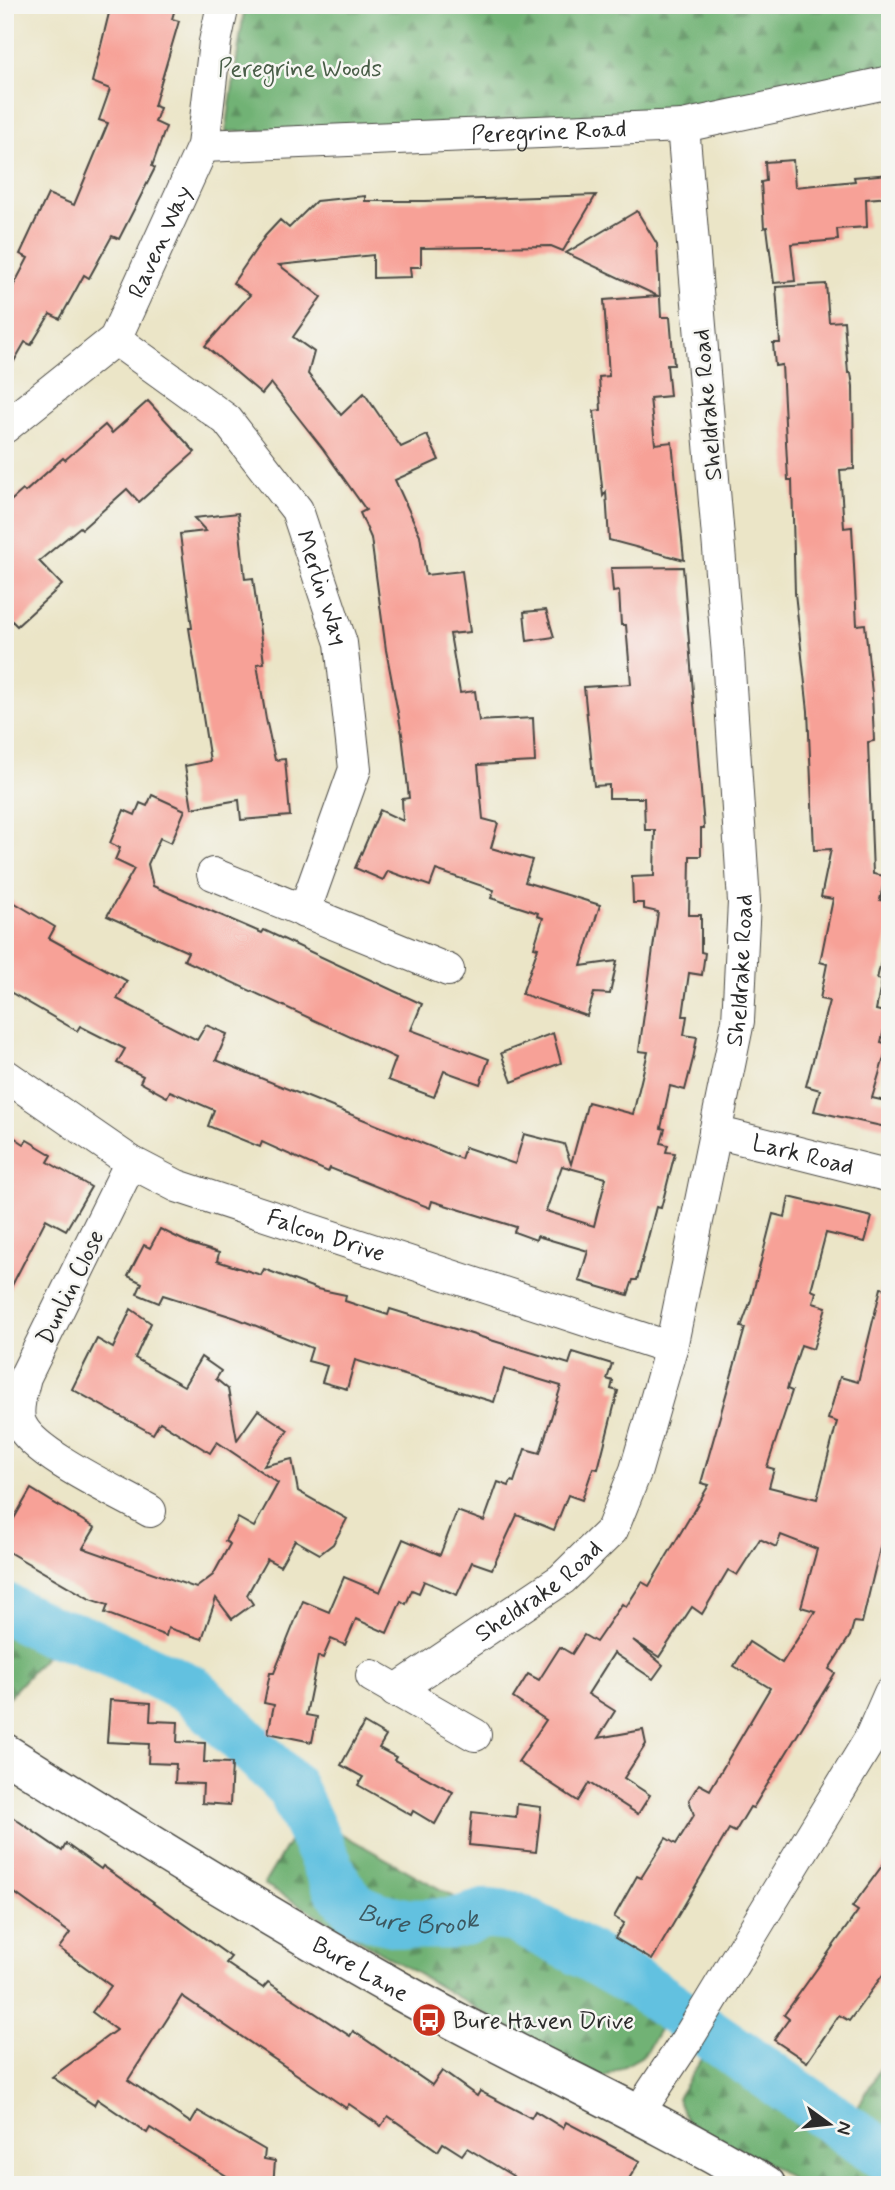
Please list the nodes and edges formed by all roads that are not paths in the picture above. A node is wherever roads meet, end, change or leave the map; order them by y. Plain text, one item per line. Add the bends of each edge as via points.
1 (223, 5) edge
2 (890, 82) edge
3 (683, 126) junction
4 (203, 146) junction
5 (115, 339) junction
6 (5, 428) edge
7 (214, 874) dead end
8 (304, 912) junction
9 (449, 970) dead end
10 (5, 1075) edge
11 (715, 1132) junction
12 (131, 1162) junction
13 (890, 1176) edge
14 (671, 1348) junction
15 (150, 1511) dead end
16 (890, 1693) edge
17 (475, 1735) dead end
18 (5, 1753) edge
19 (639, 2112) junction
20 (766, 2185) edge

1 - 4 street, Raven Way
2 - 3 street, Peregrine Road
3 - 4 street, Peregrine Road
3 - 11 street, Sheldrake Road via 744,902 738,1021
4 - 5 street, Raven Way
5 - 6 street, Raven Way
5 - 8 street, Merlin Way via 227,420 297,510 341,643 355,769
7 - 8 street
8 - 9 street
10 - 12 street, Falcon Drive
11 - 13 street, Lark Road
11 - 14 street, Sheldrake Road
12 - 14 street, Falcon Drive via 177,1186
12 - 15 street, Dunlin Close via 25,1377 20,1424 39,1447
14 - 17 street, Sheldrake Road via 636,1470 611,1530 562,1579 384,1684
16 - 19 street via 869,1741
18 - 19 street, Bure Lane via 402,1993
19 - 20 street, Bure Lane

